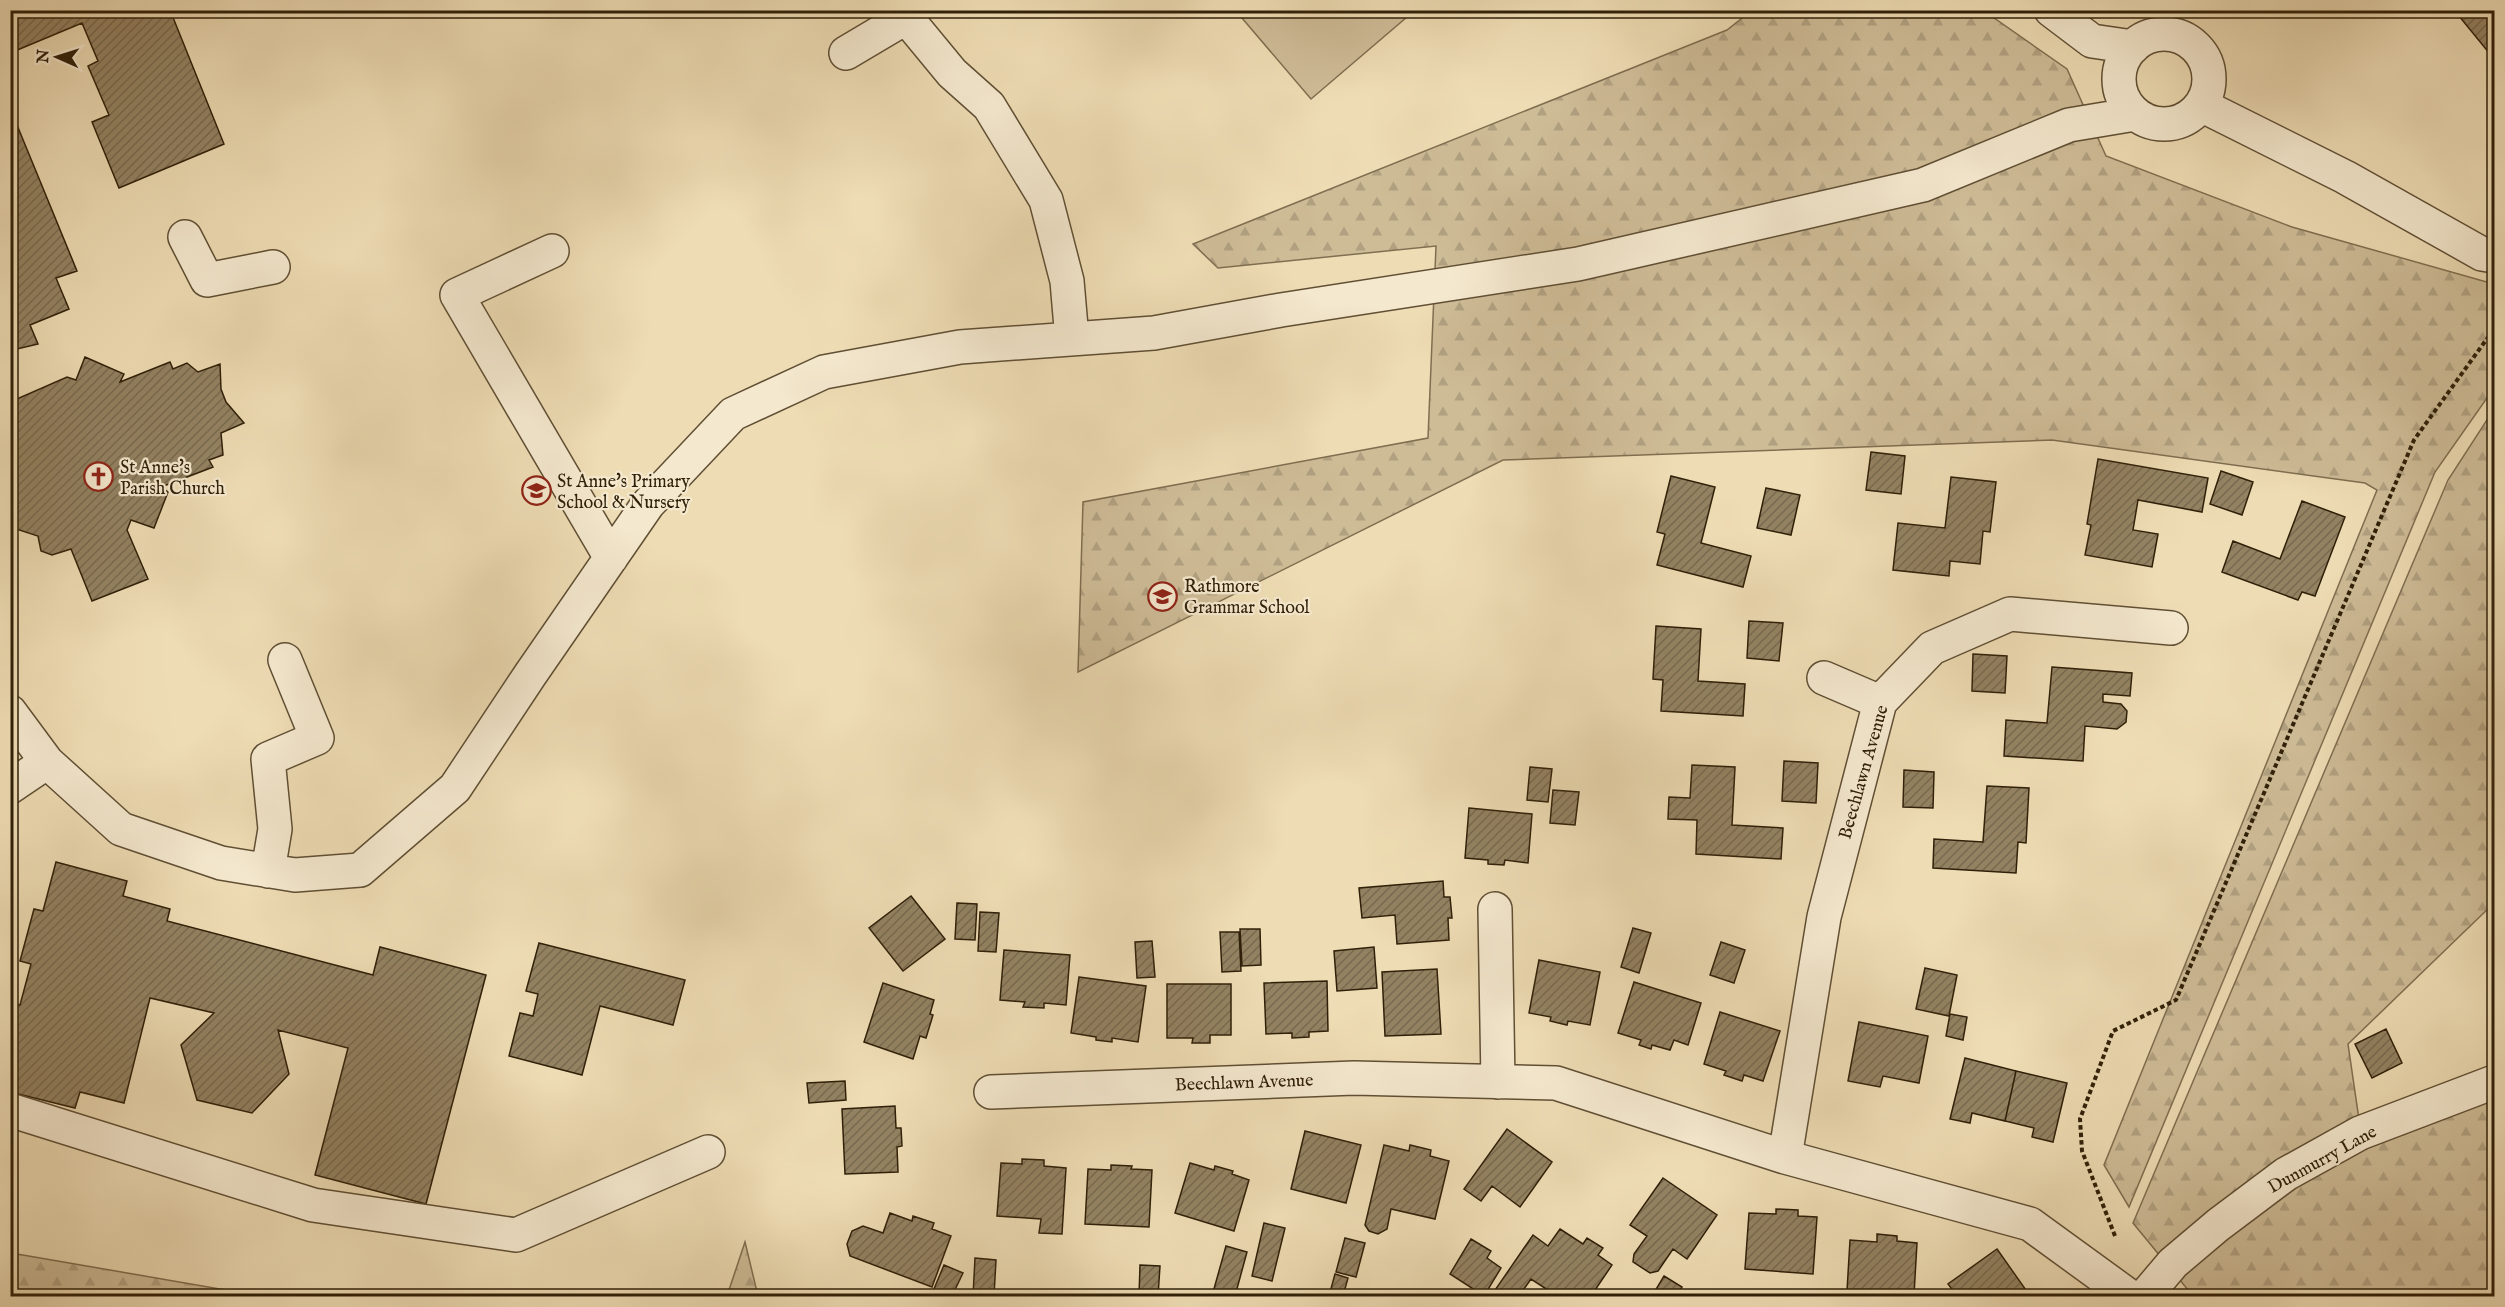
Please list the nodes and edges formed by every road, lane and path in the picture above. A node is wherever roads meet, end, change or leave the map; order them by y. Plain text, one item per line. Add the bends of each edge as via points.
1 (2051, 10) edge
2 (903, 14) edge
3 (2133, 47) junction
4 (846, 53) dead end
5 (2201, 105) junction
6 (2135, 114) junction
7 (185, 237) dead end
8 (552, 251) dead end
9 (2494, 256) edge
10 (273, 267) dead end
11 (2494, 329) edge
12 (1072, 339) junction
13 (611, 558) junction
14 (2171, 628) dead end
15 (285, 660) dead end
16 (1824, 678) dead end
17 (1880, 702) junction
18 (10, 712) edge
19 (47, 762) junction
20 (10, 787) edge
21 (268, 871) junction
22 (1495, 909) dead end
23 (1498, 1082) junction
24 (2494, 1082) edge
25 (991, 1092) dead end
26 (10, 1110) edge
27 (708, 1152) dead end
28 (1785, 1157) junction
29 (2116, 1240) dead end
30 (2129, 1296) edge
31 (2145, 1296) edge

1 - 3 street via 2092,41
2 - 4 street
2 - 12 street via 952,73 989,106 1046,200 1067,281
3 - 5 street via 2158,34 2187,40 2206,62 2209,77
3 - 6 street via 2123,59 2119,74 2122,96
5 - 6 street via 2177,123 2162,125
5 - 9 street via 2345,177 2482,254
6 - 12 street via 2070,125 1923,185 1578,264 1154,333
7 - 10 street via 207,280
8 - 13 street via 457,296
11 - 29 path via 2414,440 2176,1000 2113,1031 2080,1119 2082,1151
12 - 13 street via 960,347 824,372 733,414 648,504
13 - 21 street via 455,788 360,870 295,875
14 - 17 street, Beechlawn Avenue via 2010,614 1932,648
15 - 21 street via 317,738 268,759 275,829
16 - 17 street
17 - 28 street, Beechlawn Avenue via 1824,917
18 - 19 street
19 - 20 street
19 - 21 street via 121,830 221,863
22 - 23 street
23 - 25 street, Beechlawn Avenue via 1354,1078
23 - 28 street, Beechlawn Avenue via 1556,1083
24 - 31 street, Dunmurry Lane via 2360,1133 2286,1174 2173,1263
26 - 27 street via 313,1205 516,1235
28 - 30 street, Beechlawn Avenue via 2030,1224

